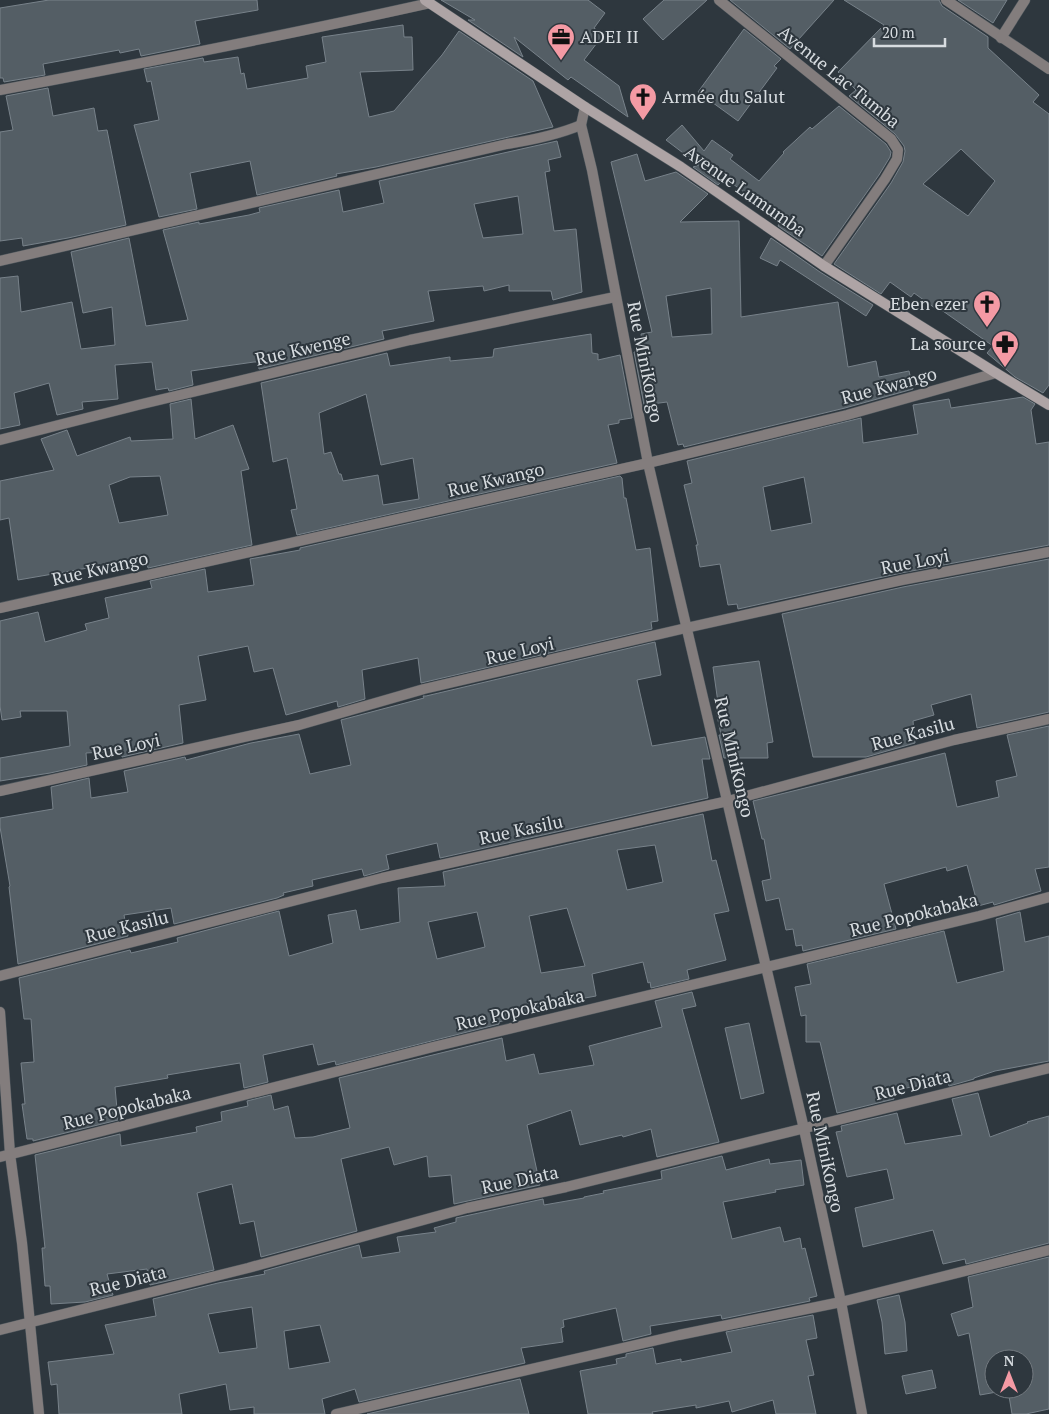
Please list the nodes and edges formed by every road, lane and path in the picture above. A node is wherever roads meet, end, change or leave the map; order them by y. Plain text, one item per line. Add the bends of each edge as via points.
1 (719, 0) edge
2 (946, 0) edge
3 (1025, 0) edge
4 (427, 2) edge
5 (1001, 38) junction
6 (1049, 70) edge
7 (0, 90) edge
8 (585, 107) junction
9 (581, 125) junction
10 (0, 260) edge
11 (824, 266) junction
12 (616, 297) junction
13 (996, 373) junction
14 (1049, 405) edge
15 (0, 440) edge
16 (648, 463) junction
17 (1049, 552) edge
18 (0, 608) edge
19 (686, 628) junction
20 (1049, 719) edge
21 (0, 791) edge
22 (728, 801) junction
23 (1049, 897) edge
24 (765, 968) junction
25 (0, 976) edge
26 (0, 1012) edge
27 (1049, 1068) edge
28 (804, 1129) junction
29 (5, 1155) edge
30 (1049, 1250) edge
31 (841, 1302) junction
32 (30, 1322) junction
33 (0, 1330) edge
34 (39, 1414) edge
35 (336, 1414) edge
36 (862, 1414) edge

1 - 11 street, Avenue Lac Tumba via 892,139 898,150 897,159 886,179
2 - 5 street
3 - 5 street
4 - 7 street via 332,25
4 - 8 street, Avenue Lumumba
5 - 6 street
8 - 9 street, Rue MiniKongo
8 - 11 street, Avenue Lumumba via 681,167
9 - 10 street via 558,134
9 - 12 street, Rue MiniKongo
11 - 13 street, Avenue Lumumba
12 - 15 street, Rue Kwenge via 410,340
12 - 16 street, Rue MiniKongo
13 - 14 street, Avenue Lumumba
13 - 16 street, Rue Kwango via 847,415
16 - 18 street, Rue Kwango
16 - 19 street, Rue MiniKongo
17 - 19 street, Rue Loyi via 902,580
19 - 21 street, Rue Loyi via 424,689 299,725
19 - 22 street, Rue MiniKongo
20 - 22 street, Rue Kasilu via 954,740
22 - 24 street, Rue MiniKongo
22 - 25 street, Rue Kasilu via 382,878
23 - 24 street, Rue Popokabaka
24 - 28 street, Rue MiniKongo
24 - 29 street, Rue Popokabaka via 433,1047
26 - 29 street
27 - 28 street, Rue Diata
28 - 31 street, Rue MiniKongo
28 - 32 street, Rue Diata via 467,1208 248,1268
29 - 32 street via 22,1243
30 - 31 street
31 - 35 street via 679,1335
31 - 36 street, Rue MiniKongo
32 - 33 street, Rue Diata
32 - 34 street

